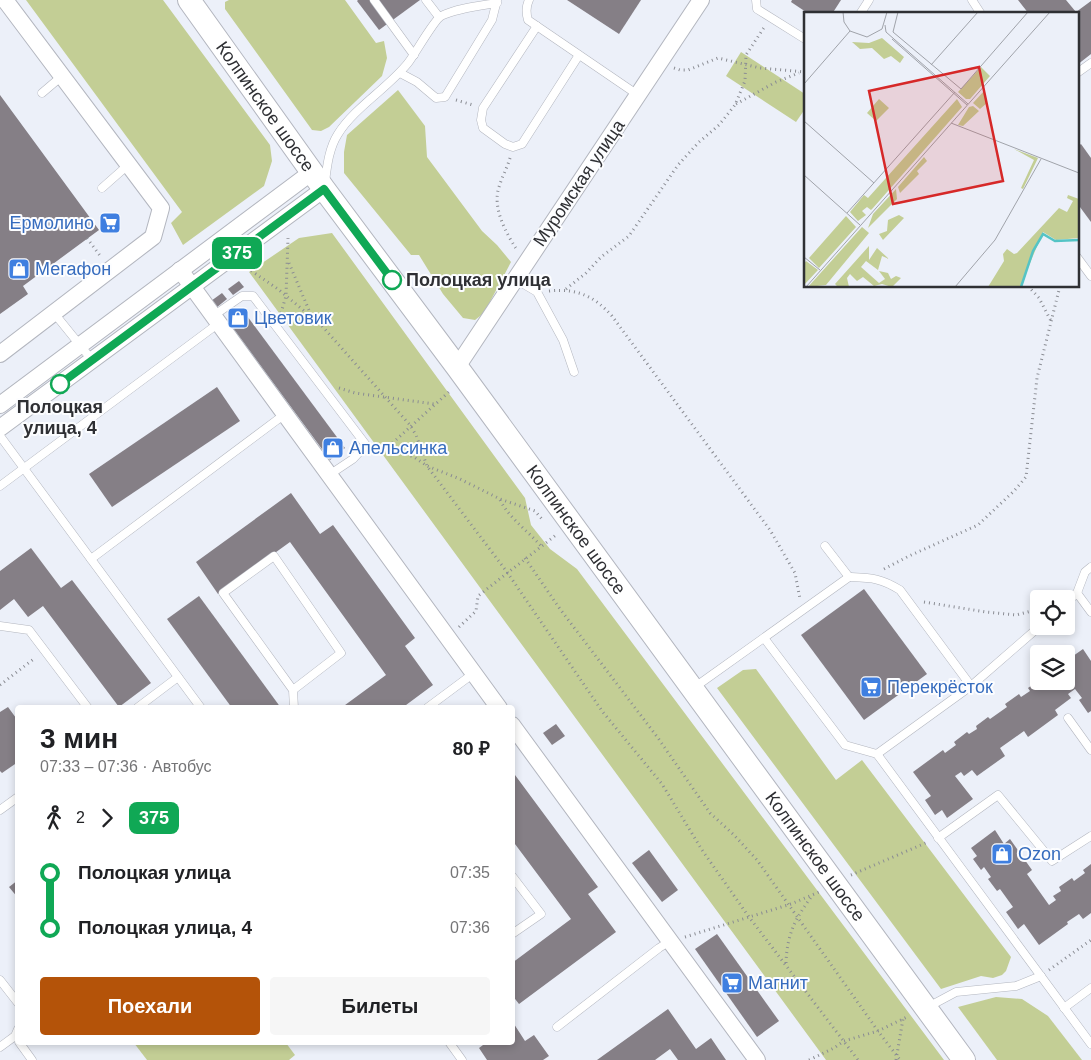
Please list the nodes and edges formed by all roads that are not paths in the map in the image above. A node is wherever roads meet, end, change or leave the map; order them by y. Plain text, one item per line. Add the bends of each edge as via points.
1 (5, 0) edge
2 (189, 0) edge
3 (374, 0) edge
4 (426, 0) edge
5 (529, 0) edge
6 (701, 0) edge
7 (756, 0) edge
8 (869, 0) edge
9 (972, 0) edge
10 (497, 2) edge
11 (861, 12) edge
12 (980, 12) edge
13 (439, 17) junction
14 (537, 26) junction
15 (804, 38) edge
16 (414, 55) junction
17 (579, 55) junction
18 (1091, 63) edge
19 (1078, 72) edge
20 (400, 73) junction
21 (62, 76) junction
22 (42, 93) dead end
23 (638, 95) junction
24 (128, 165) junction
25 (318, 180) junction
26 (102, 188) dead end
27 (1078, 258) edge
28 (180, 270) junction
29 (1091, 276) edge
30 (515, 279) junction
31 (192, 286) junction
32 (54, 313) junction
33 (216, 320) junction
34 (81, 345) junction
35 (0, 354) edge
36 (92, 360) junction
37 (457, 367) junction
38 (574, 372) dead end
39 (0, 405) edge
40 (285, 414) junction
41 (0, 428) edge
42 (0, 436) edge
43 (24, 468) junction
44 (329, 475) junction
45 (0, 486) edge
46 (825, 546) dead end
47 (91, 559) junction
48 (1091, 568) edge
49 (849, 577) junction
50 (1077, 594) joint
51 (1091, 612) edge
52 (0, 626) edge
53 (1030, 635) edge
54 (764, 638) junction
55 (474, 673) junction
56 (178, 677) junction
57 (971, 686) junction
58 (693, 689) junction
59 (293, 690) junction
60 (86, 705) edge
61 (141, 705) edge
62 (199, 705) edge
63 (294, 705) edge
64 (431, 705) edge
65 (497, 705) edge
66 (1068, 718) dead end
67 (515, 730) edge
68 (1091, 750) edge
69 (877, 754) junction
70 (15, 799) edge
71 (0, 810) edge
72 (1091, 836) edge
73 (938, 838) junction
74 (515, 880) edge
75 (515, 932) edge
76 (670, 941) junction
77 (1041, 976) junction
78 (0, 980) edge
79 (1091, 988) edge
80 (15, 999) edge
81 (926, 1008) junction
82 (1064, 1008) junction
83 (557, 1028) dead end
84 (15, 1038) edge
85 (1091, 1044) edge
86 (22, 1045) edge
87 (451, 1045) edge
88 (0, 1047) edge
89 (32, 1060) edge
90 (462, 1060) edge
91 (757, 1060) edge
92 (964, 1060) edge

1 - 21 street
2 - 25 main road, Колпинское шоссе
3 - 16 lane
4 - 13 lane
5 - 14 lane via 526,15
6 - 23 street, Муромская улица
7 - 15 lane via 757,9
8 - 11 lane
9 - 12 lane
10 - 13 lane
10 - 20 lane via 492,20 445,96 436,98
13 - 16 lane
14 - 17 lane
14 - 17 lane via 483,108 483,128 505,144 513,147 522,144
16 - 20 lane
17 - 23 lane
18 - 19 lane
20 - 25 lane via 337,135
21 - 22 lane
21 - 24 street
23 - 30 street, Муромская улица
24 - 26 lane
24 - 32 street via 161,208 152,237
25 - 28 street
25 - 31 street
25 - 37 main road, Колпинское шоссе
27 - 29 lane
28 - 31 street
28 - 34 street
30 - 37 street, Муромская улица
30 - 38 lane via 537,292 563,340
31 - 33 street
31 - 36 street
32 - 34 lane
32 - 35 street
33 - 40 street
33 - 43 lane
33 - 44 lane via 242,296 253,296 366,445 353,459
34 - 36 lane
34 - 39 street
36 - 41 street
37 - 58 main road, Колпинское шоссе
40 - 44 street
40 - 47 lane
42 - 43 lane
43 - 45 lane
43 - 47 lane
44 - 55 street
46 - 49 lane
47 - 56 lane
48 - 50 lane via 1086,572
49 - 54 lane
49 - 57 lane via 884,580 900,590
50 - 51 lane
52 - 60 lane via 28,630
53 - 57 lane
54 - 58 lane
54 - 69 lane via 845,745
55 - 64 lane
55 - 65 street
56 - 61 lane
56 - 62 lane
57 - 69 lane
58 - 81 main road, Колпинское шоссе
59 - 59 lane via 223,593 274,556 341,653
59 - 63 lane
66 - 68 lane
67 - 76 street
69 - 73 lane
70 - 71 lane
72 - 73 lane via 1052,861 998,796
73 - 77 lane
74 - 75 lane via 542,914
76 - 83 lane
76 - 91 street
77 - 81 lane via 1016,986 956,992
77 - 82 lane
78 - 80 lane
79 - 82 lane
81 - 92 main road, Колпинское шоссе
82 - 85 lane
84 - 88 lane
86 - 89 lane
87 - 90 lane

